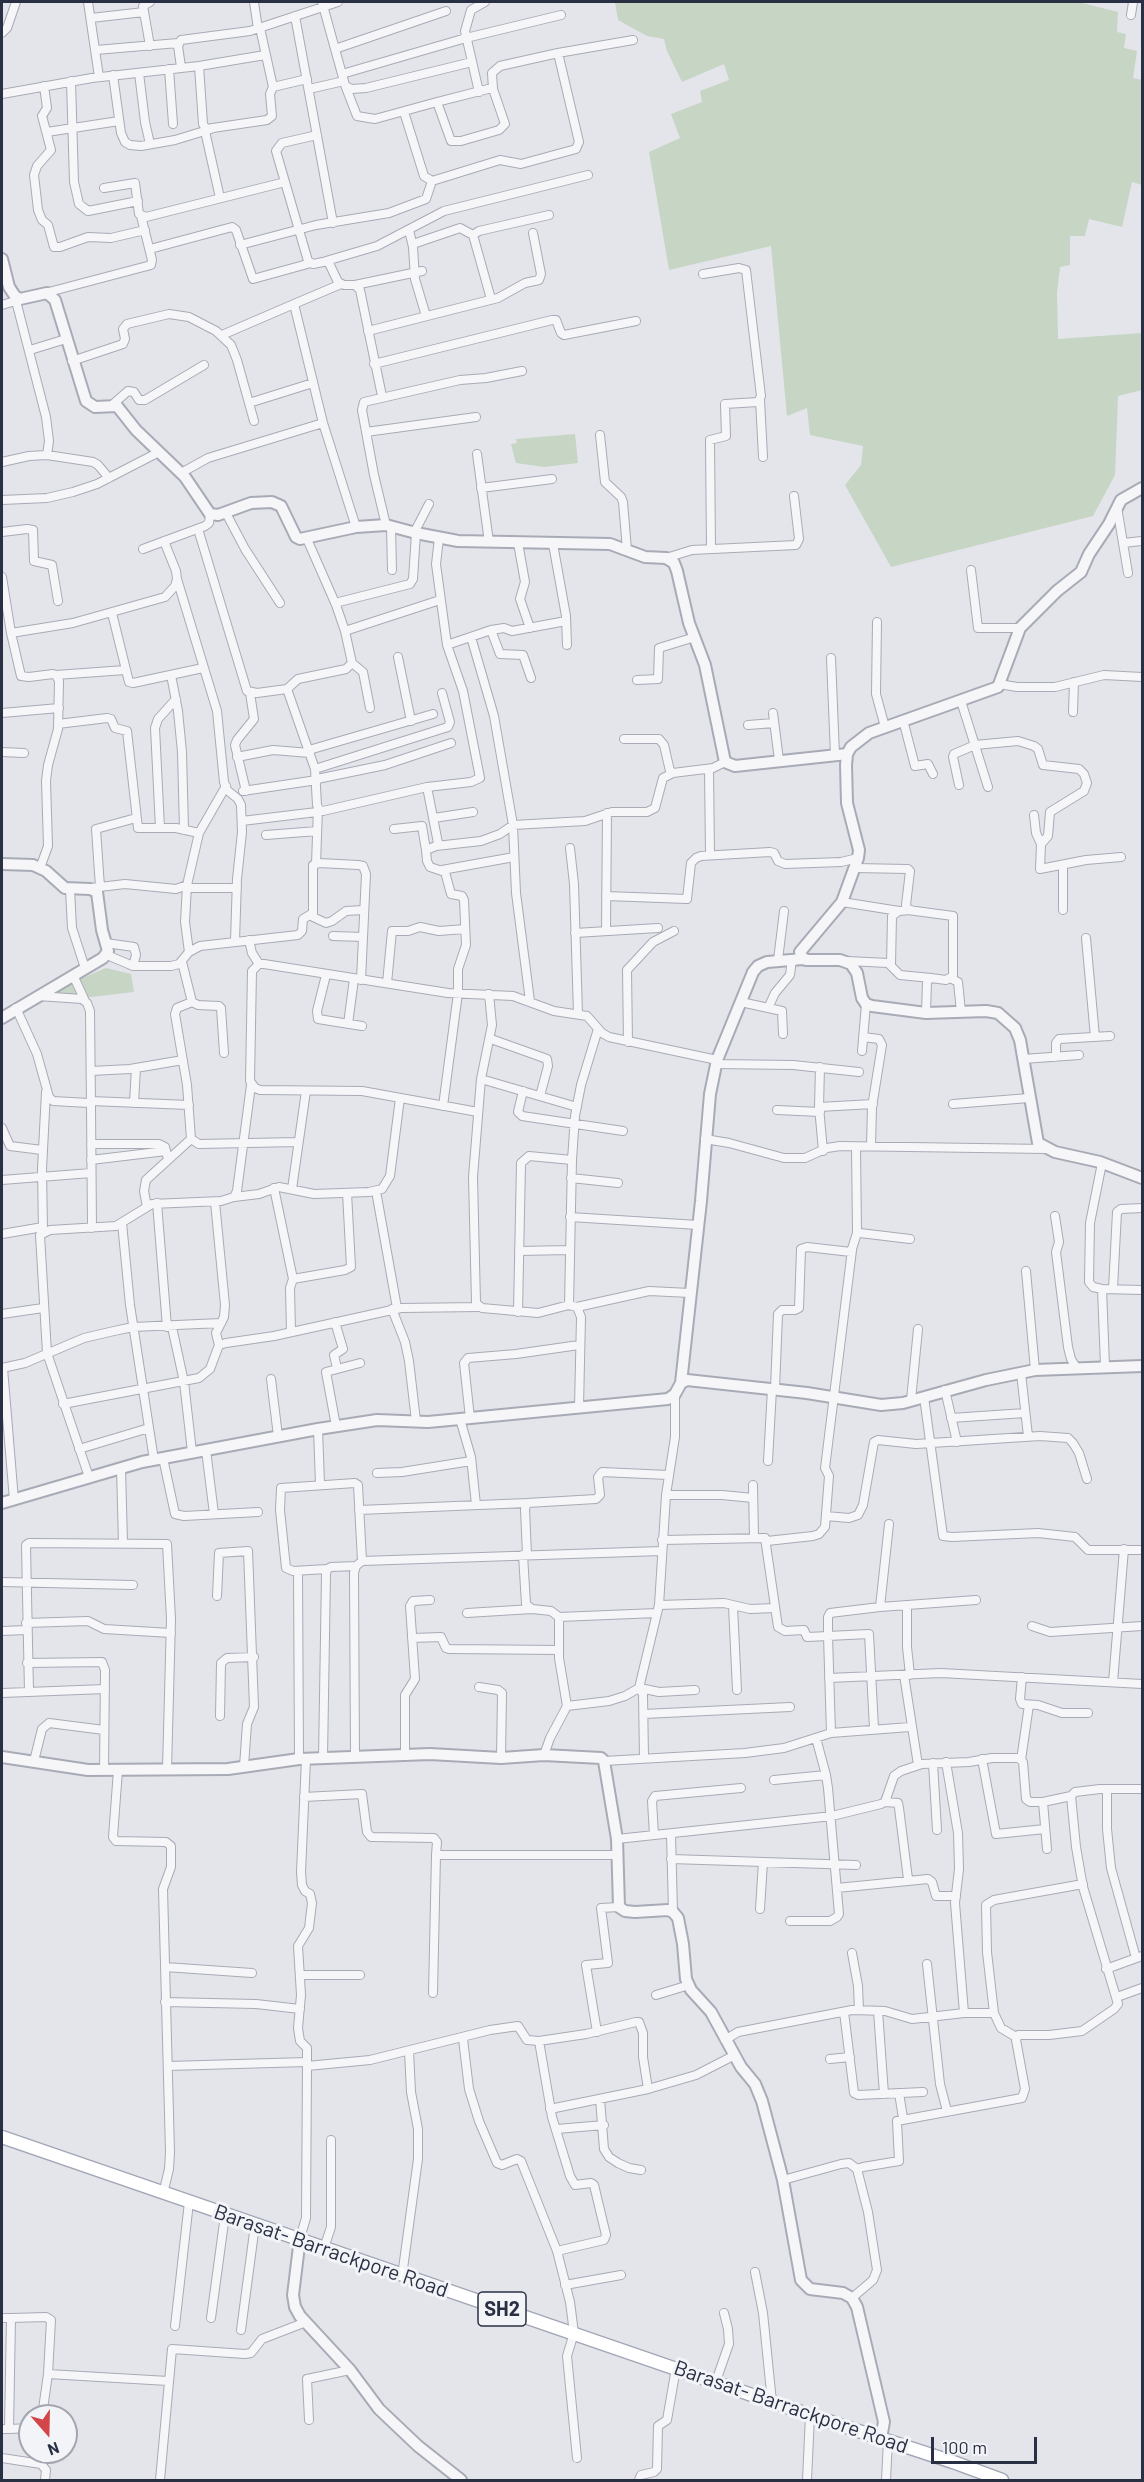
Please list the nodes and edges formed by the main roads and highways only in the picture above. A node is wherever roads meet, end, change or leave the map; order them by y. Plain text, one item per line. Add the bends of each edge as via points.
1 (2, 2137) edge
2 (982, 2477) edge
3 (1002, 2481) edge

1 - 2 main road, Barasat- Barrackpore Road / SH2 via 884,2439
2 - 3 main road, Barasat- Barrackpore Road / SH2

